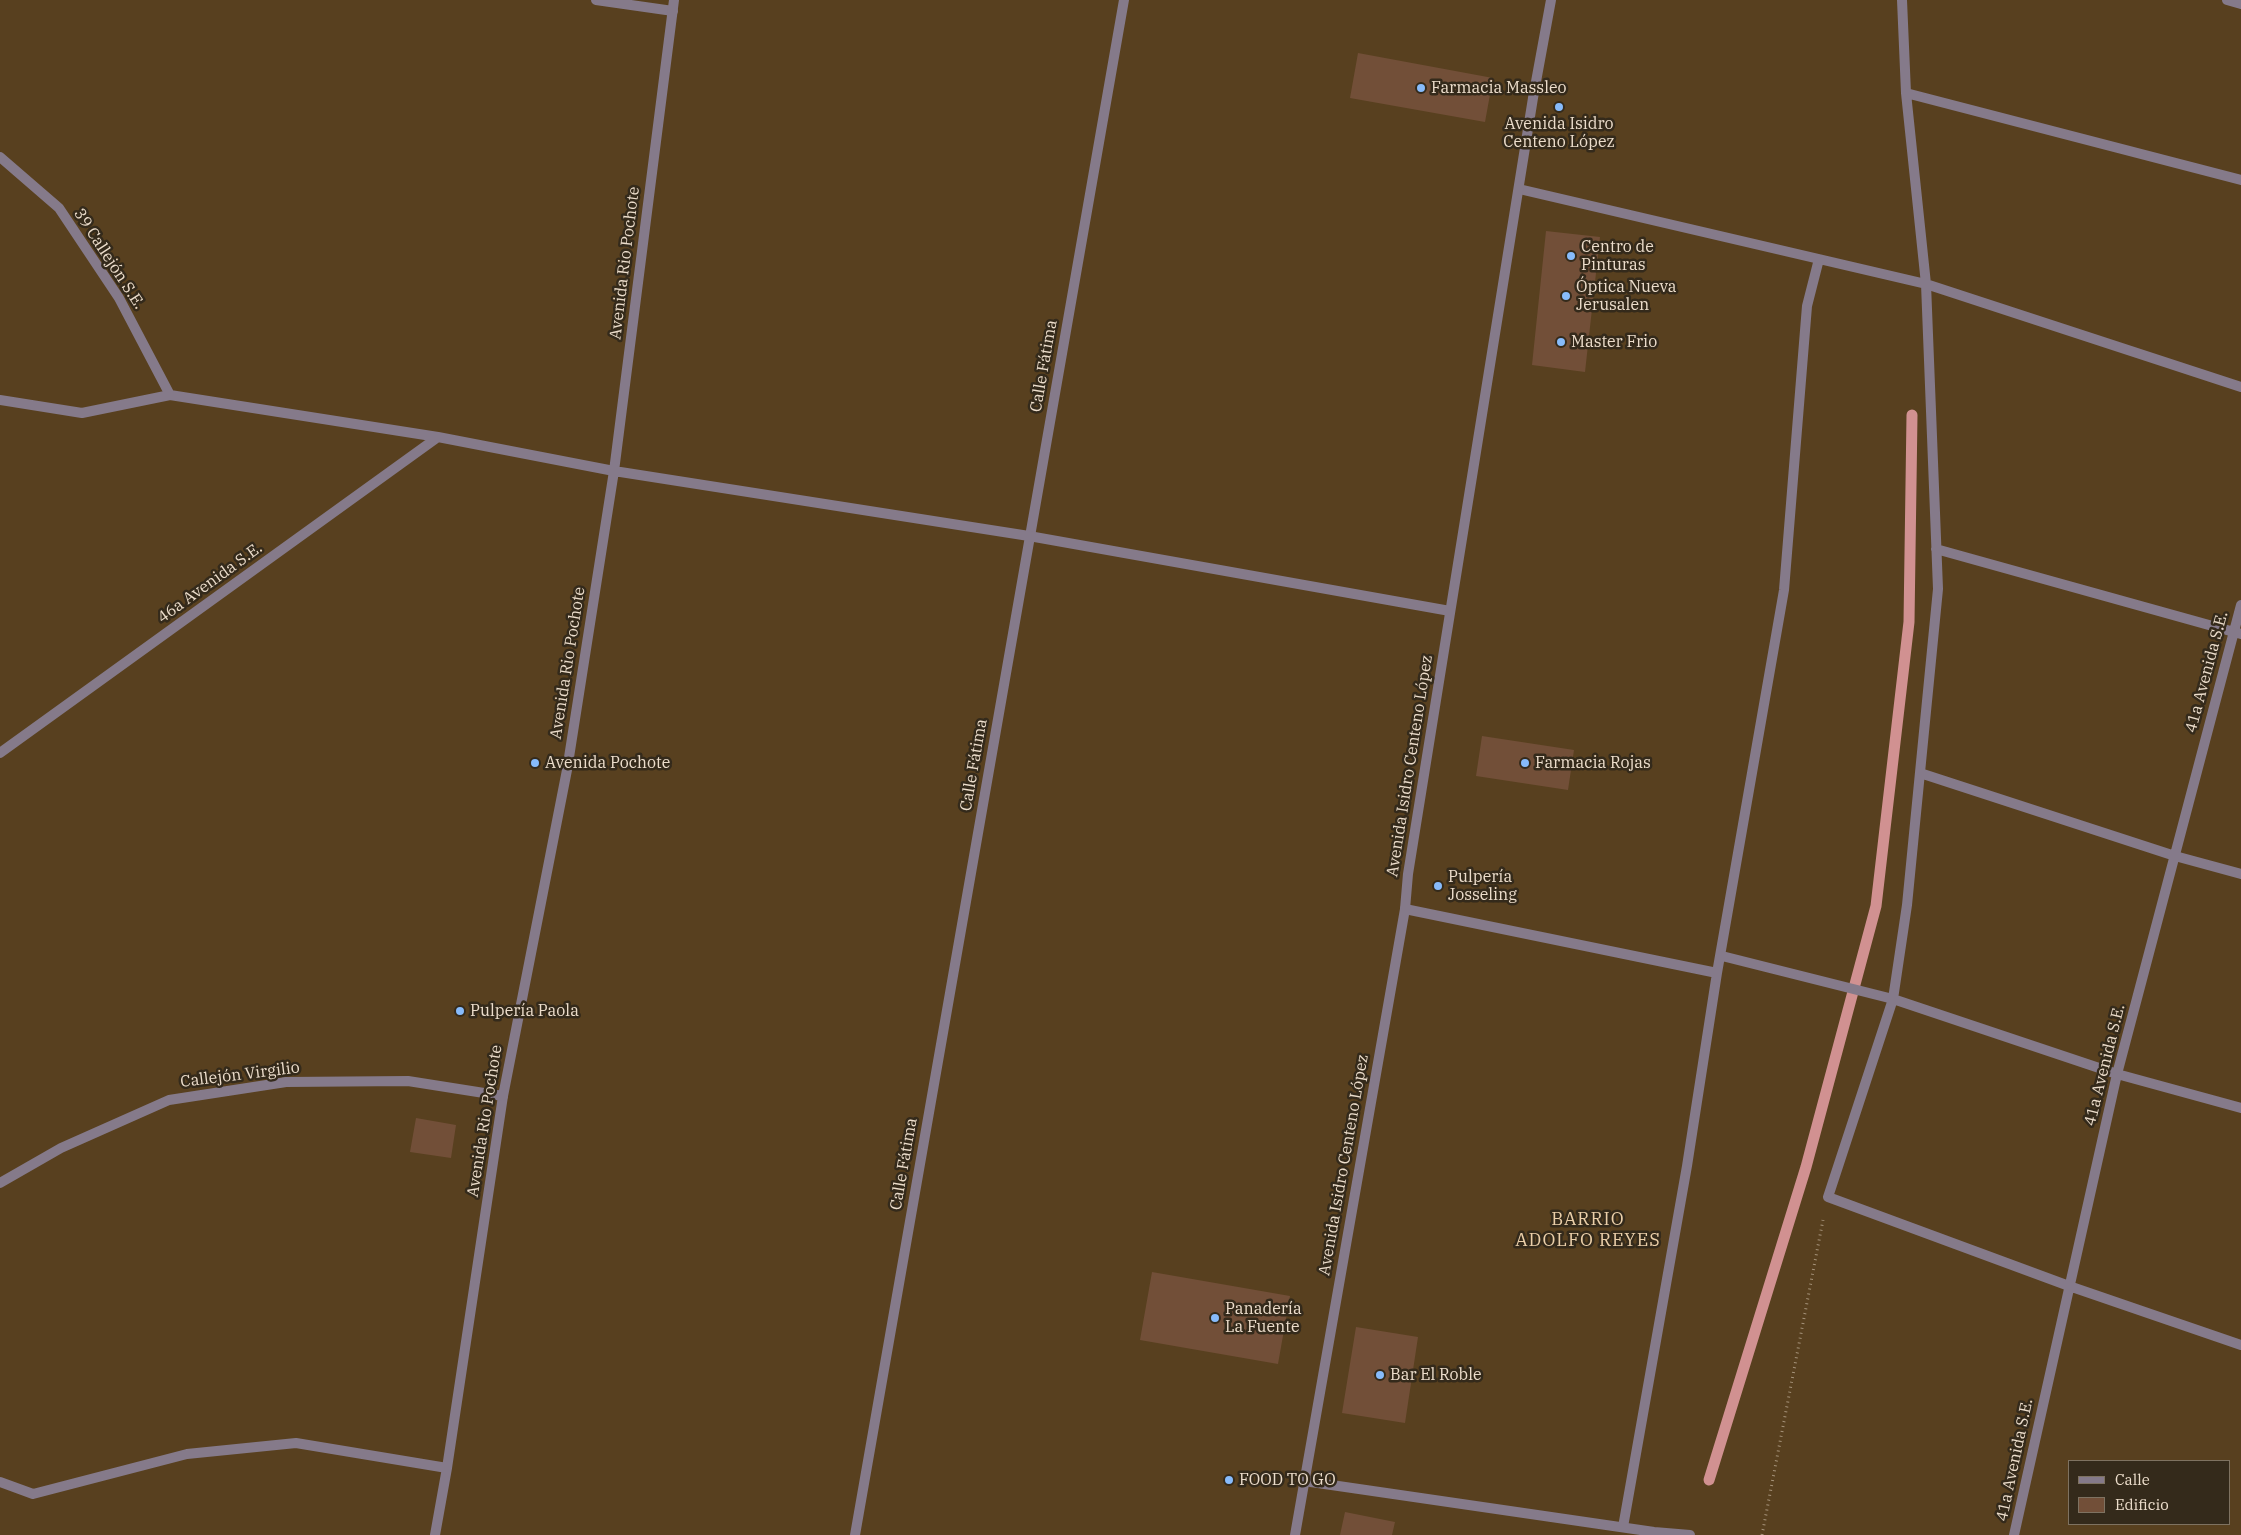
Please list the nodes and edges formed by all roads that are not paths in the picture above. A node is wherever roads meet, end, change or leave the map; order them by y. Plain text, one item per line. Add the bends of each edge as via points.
1 (596, 0) edge
2 (674, 0) edge
3 (1124, 0) edge
4 (1551, 0) edge
5 (1902, 0) edge
6 (2227, 0) edge
7 (2241, 4) edge
8 (672, 11) junction
9 (1906, 93) junction
10 (0, 157) edge
11 (2241, 180) edge
12 (1518, 188) junction
13 (1819, 259) junction
14 (1926, 284) junction
15 (2241, 387) edge
16 (170, 395) junction
17 (0, 400) edge
18 (438, 437) junction
19 (614, 471) junction
20 (1029, 536) junction
21 (1936, 550) junction
22 (2241, 605) edge
23 (1450, 611) junction
24 (2237, 633) edge
25 (0, 753) edge
26 (1920, 773) junction
27 (2175, 856) junction
28 (2241, 874) edge
29 (1405, 909) junction
30 (1722, 956) junction
31 (1718, 973) junction
32 (1893, 999) junction
33 (2117, 1074) junction
34 (503, 1096) junction
35 (2241, 1108) edge
36 (0, 1183) edge
37 (2069, 1286) junction
38 (2241, 1344) edge
39 (447, 1468) junction
40 (1304, 1481) junction
41 (0, 1482) edge
42 (1623, 1527) junction
43 (435, 1535) edge
44 (855, 1535) edge
45 (1295, 1535) edge
46 (1690, 1535) edge
47 (2014, 1535) edge

1 - 8 street
2 - 8 street, Avenida Rio Pochote
3 - 20 street, Calle Fátima
4 - 12 street, Avenida Isidro Centeno López
5 - 9 street
6 - 7 street
8 - 19 street, Avenida Rio Pochote
9 - 11 street
9 - 14 street
10 - 16 street, 39 Callejón S.E. via 58,208 119,298
12 - 13 street
12 - 23 street, Avenida Isidro Centeno López
13 - 14 street
13 - 30 street via 1807,306 1784,590
14 - 15 street
14 - 21 street
16 - 17 street via 82,413
16 - 18 street
18 - 19 street
18 - 25 street, 46a Avenida S.E.
19 - 20 street
19 - 34 street, Avenida Rio Pochote via 566,770
20 - 23 street
20 - 44 street, Calle Fátima
21 - 24 street
21 - 26 street via 1938,589
22 - 24 street, 41a Avenida S.E.
23 - 29 street, Avenida Isidro Centeno López
24 - 27 street, 41a Avenida S.E.
26 - 27 street
26 - 32 street via 1907,905
27 - 28 street
27 - 33 street, 41a Avenida S.E.
29 - 31 street
29 - 40 street, Avenida Isidro Centeno López
30 - 31 street
30 - 32 street
31 - 42 street via 1686,1176
32 - 33 street
32 - 37 street via 1828,1197
33 - 35 street
33 - 37 street, 41a Avenida S.E.
34 - 36 street, Callejón Virgilio via 408,1081 286,1082 169,1100 61,1148
34 - 39 street, Avenida Rio Pochote
37 - 38 street
37 - 47 street, 41a Avenida S.E.
39 - 41 street via 296,1443 187,1454 33,1494
39 - 43 street, Avenida Rio Pochote
40 - 42 street
40 - 45 street, Avenida Isidro Centeno López
42 - 46 street

